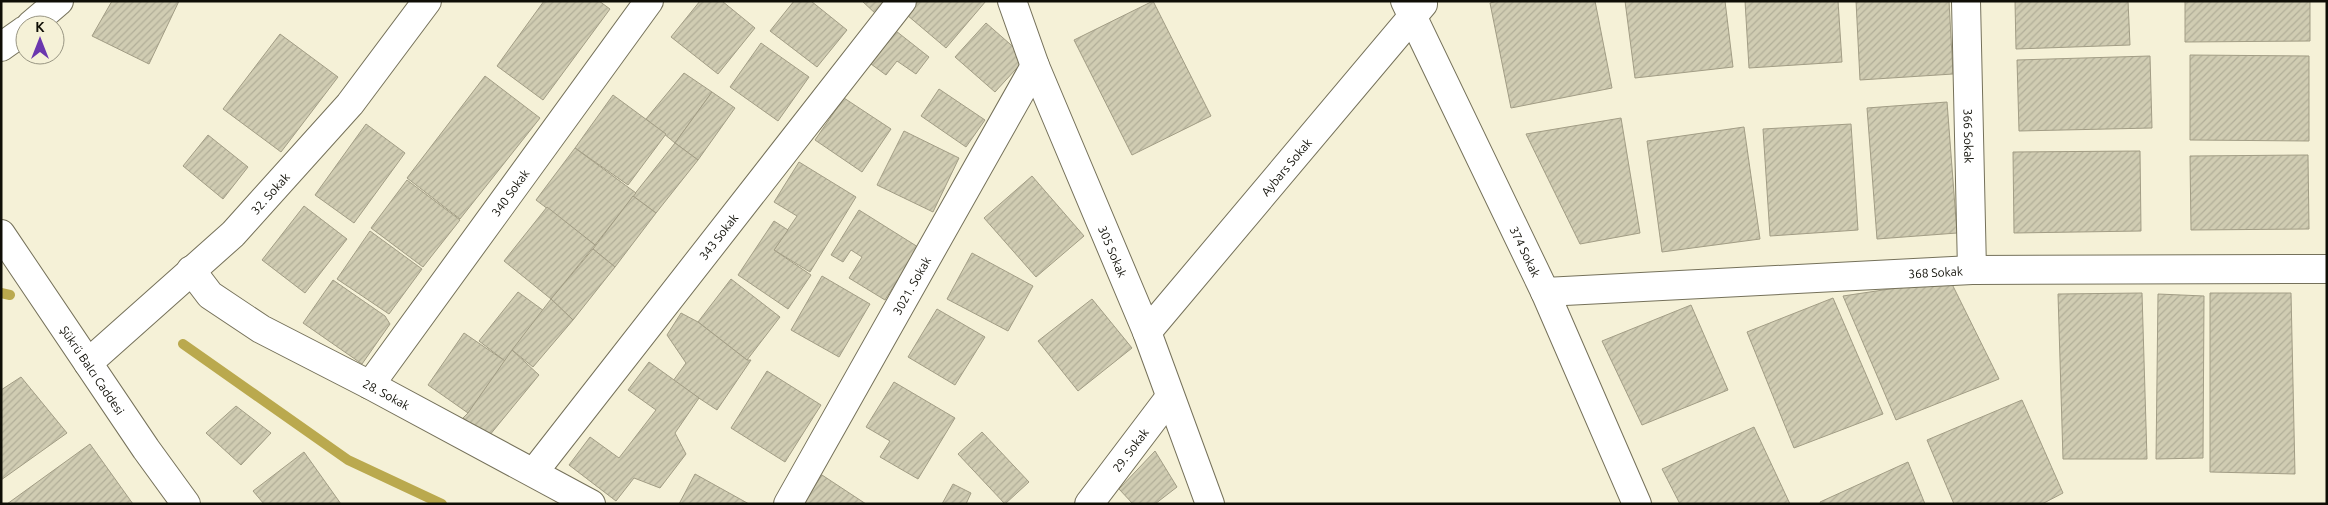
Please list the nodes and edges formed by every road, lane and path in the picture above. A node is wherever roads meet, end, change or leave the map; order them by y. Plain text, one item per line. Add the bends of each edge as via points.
1 (59, 1) edge
2 (427, 1) edge
3 (649, 1) edge
4 (902, 1) edge
5 (1012, 1) edge
6 (1966, 1) edge
7 (1414, 7) edge
8 (43, 15) edge
9 (15, 37) edge
10 (1, 46) edge
11 (1035, 66) junction
12 (1, 234) edge
13 (2327, 269) edge
14 (191, 270) junction
15 (1972, 270) junction
16 (1545, 292) junction
17 (1147, 332) junction
18 (88, 363) junction
19 (370, 385) junction
20 (1170, 397) junction
21 (534, 472) junction
22 (186, 504) edge
23 (591, 504) edge
24 (788, 504) edge
25 (1089, 504) edge
26 (1210, 504) edge
27 (1637, 504) edge

1 - 8 street
2 - 14 street, 32. Sokak via 350,104 233,234
3 - 19 street, 340 Sokak
4 - 21 street, 343 Sokak
5 - 11 street, 305 Sokak
6 - 15 street, 366 Sokak
7 - 16 street, 374 Sokak
7 - 17 street, Aybars Sokak
9 - 10 street
11 - 17 street, 305 Sokak
11 - 24 street, 3021. Sokak
12 - 18 street, Şükrü Balcı Caddesi
13 - 15 street, 368 Sokak
14 - 18 street, 32. Sokak
14 - 19 street, 28. Sokak via 210,295 261,329
15 - 16 street, 368 Sokak
16 - 27 street, 374 Sokak
17 - 20 street, 305 Sokak
18 - 22 street, Şükrü Balcı Caddesi
19 - 21 street, 28. Sokak
20 - 25 street, 29. Sokak
20 - 26 street, 305 Sokak
21 - 23 street, 28. Sokak

